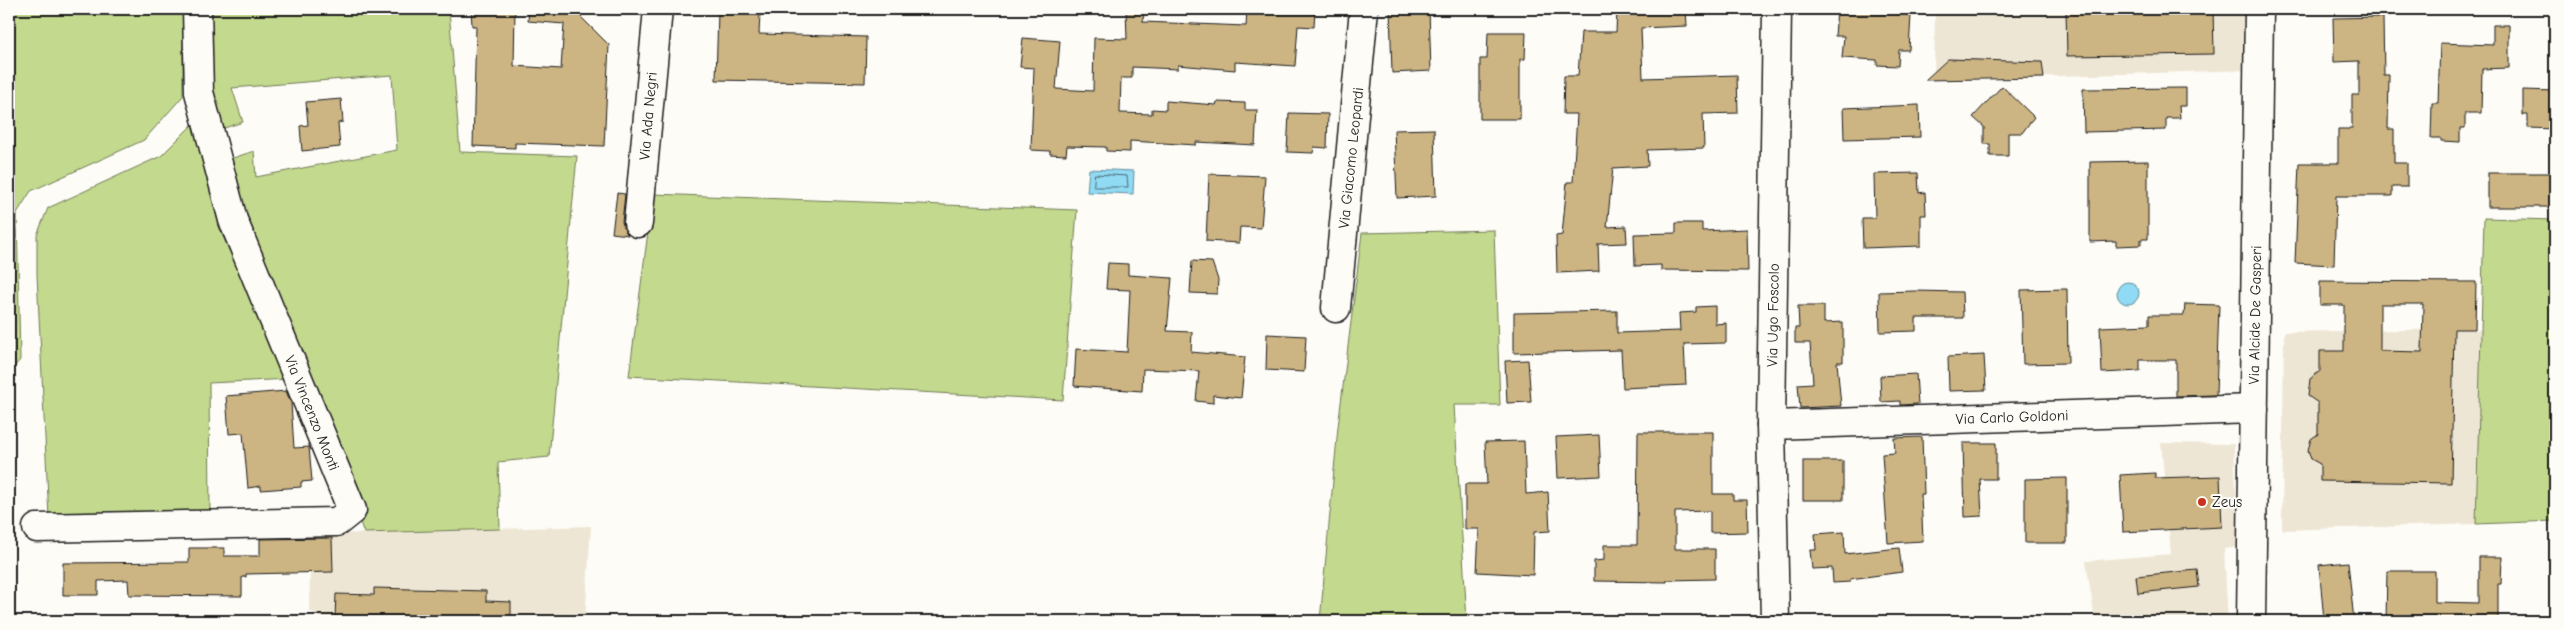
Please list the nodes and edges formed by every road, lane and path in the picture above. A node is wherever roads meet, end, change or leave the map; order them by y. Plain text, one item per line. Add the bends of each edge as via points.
1 (197, 9) edge
2 (658, 9) edge
3 (1364, 9) edge
4 (1776, 9) edge
5 (2259, 9) edge
6 (638, 224) dead end
7 (1336, 308) dead end
8 (2254, 409) junction
9 (1771, 425) junction
10 (37, 528) dead end
11 (1775, 621) edge
12 (2251, 621) edge

1 - 10 street, Via Vincenzo Monti via 199,92 232,220 352,510 337,522
2 - 6 street, Via Ada Negri
3 - 7 street, Via Giacomo Leopardi
4 - 9 street, Via Ugo Foscolo
5 - 8 street, Via Alcide De Gasperi
8 - 9 street, Via Carlo Goldoni
8 - 12 street, Via Alcide De Gasperi
9 - 11 street, Via Ugo Foscolo

